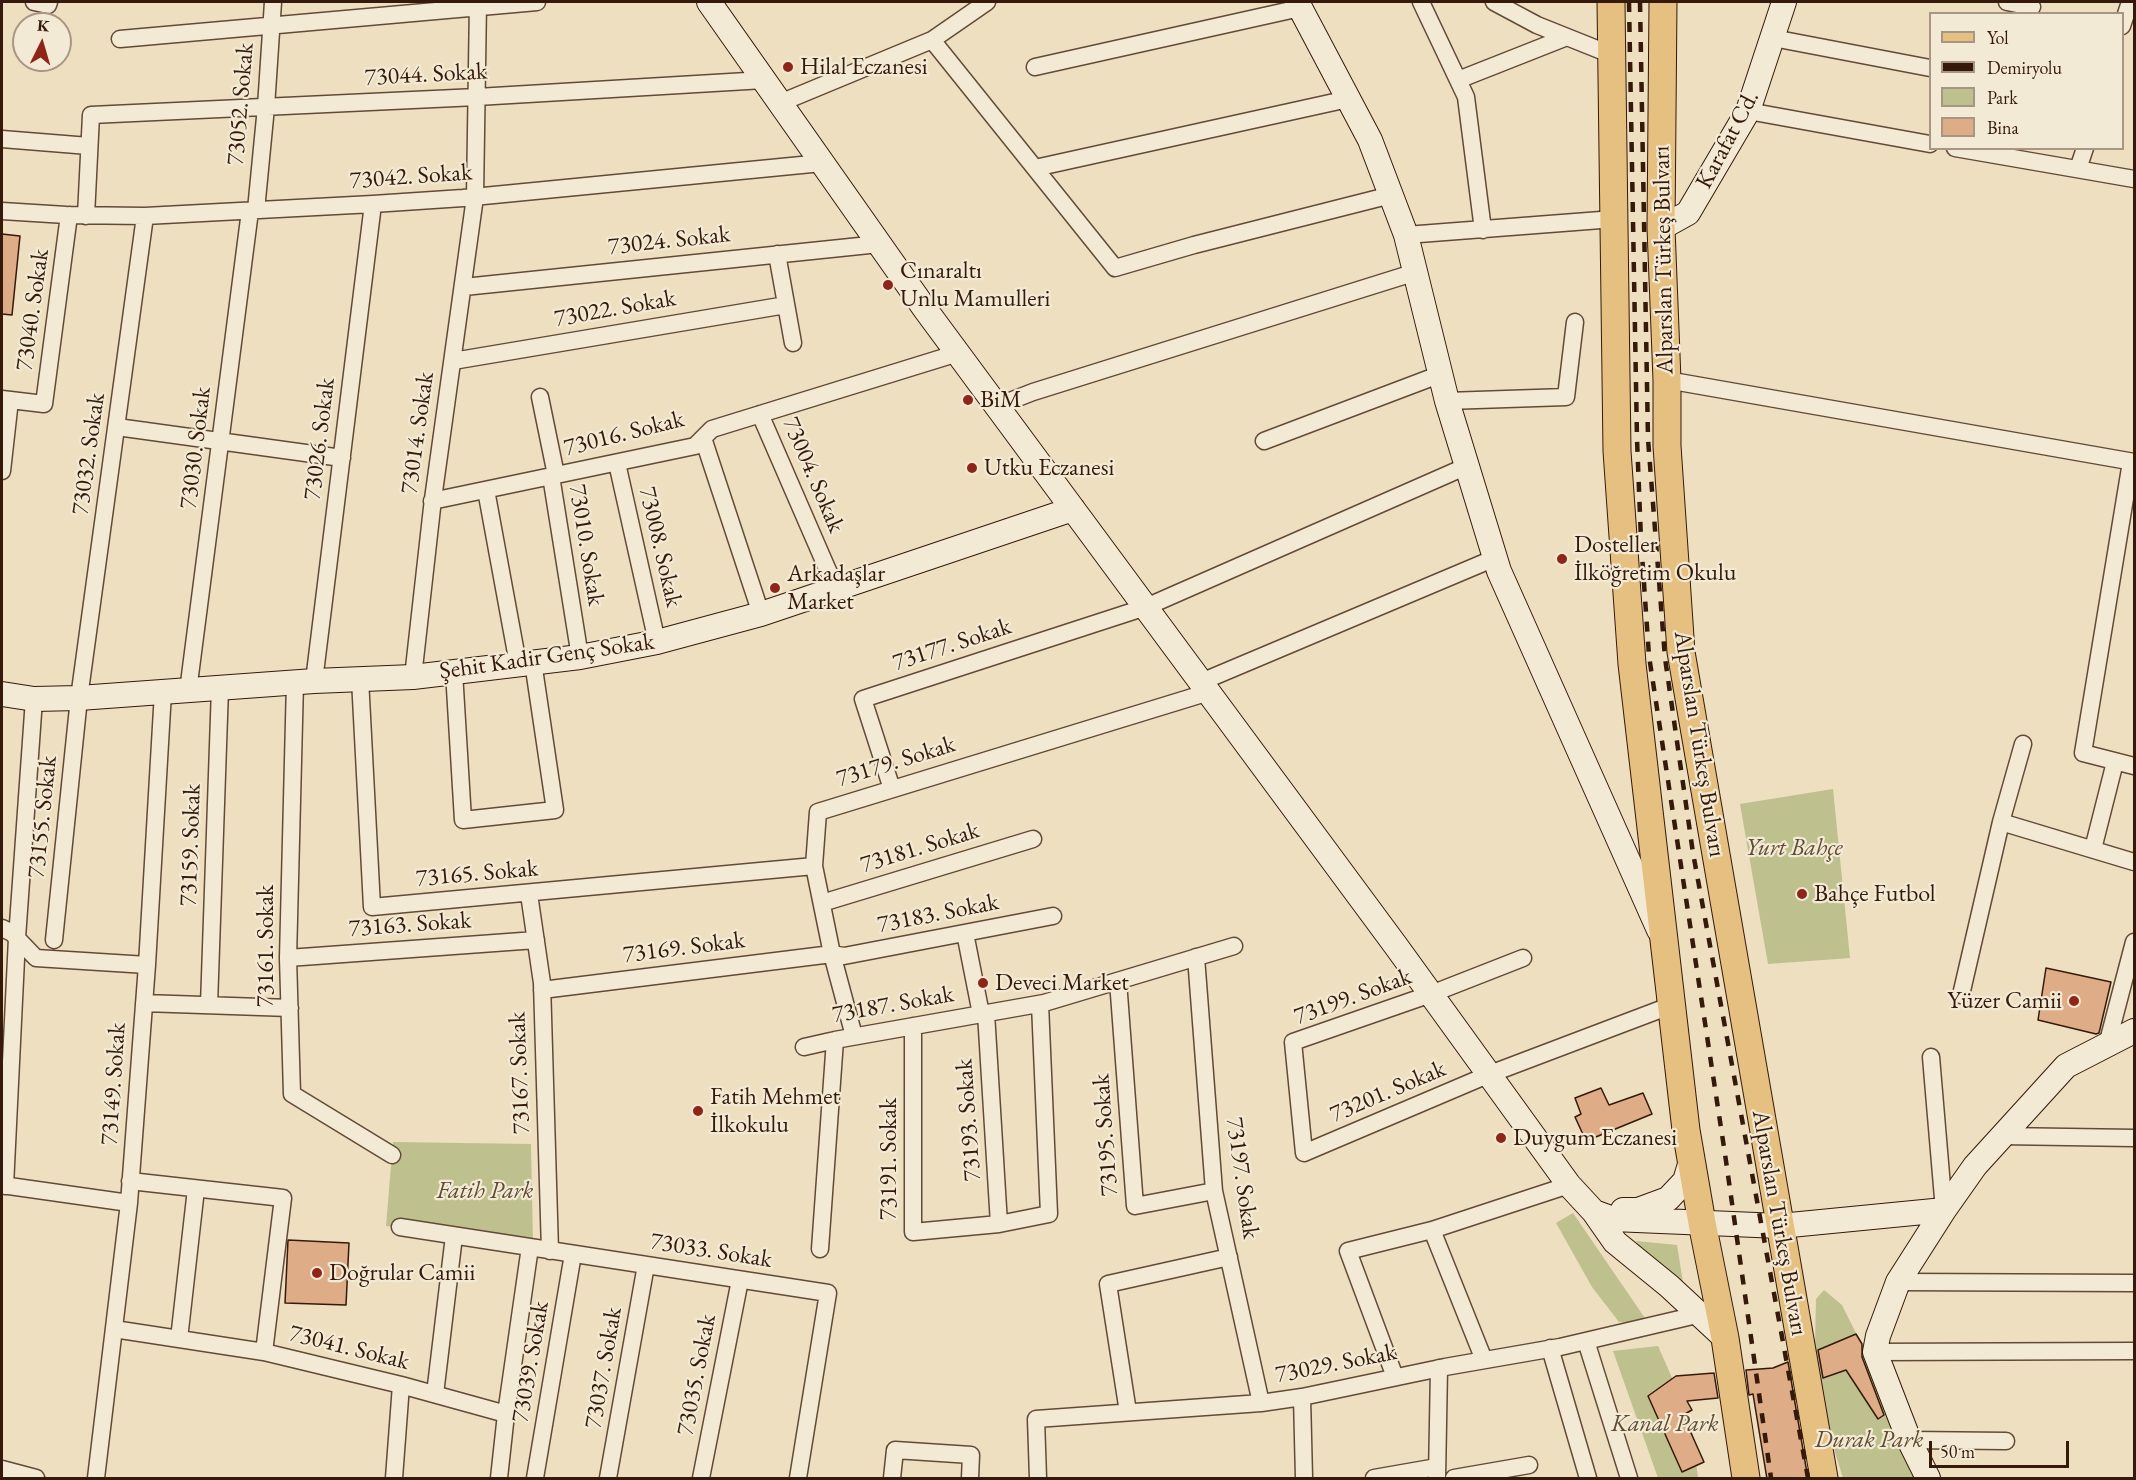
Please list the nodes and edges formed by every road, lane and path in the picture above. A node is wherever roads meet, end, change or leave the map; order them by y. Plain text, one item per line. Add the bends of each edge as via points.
1 (34, 2) edge
2 (49, 2) edge
3 (273, 2) edge
4 (537, 2) edge
5 (708, 2) edge
6 (987, 2) edge
7 (1421, 2) edge
8 (1494, 2) edge
9 (1611, 2) edge
10 (1663, 2) edge
11 (1784, 2) edge
12 (2007, 2) edge
13 (2130, 2) edge
14 (478, 4) edge
15 (1299, 5) edge
16 (2032, 7) edge
17 (2124, 20) edge
18 (271, 26) junction
19 (1567, 37) junction
20 (1773, 38) junction
21 (120, 39) dead end
22 (932, 40) junction
23 (1612, 55) junction
24 (1035, 67) dead end
25 (1929, 68) edge
26 (764, 80) junction
27 (1458, 80) junction
28 (477, 97) junction
29 (1348, 99) junction
30 (780, 104) junction
31 (266, 107) junction
32 (1748, 111) junction
33 (2, 140) edge
34 (1929, 144) edge
35 (89, 146) junction
36 (1974, 150) edge
37 (2084, 150) edge
38 (1994, 152) edge
39 (822, 163) junction
40 (1035, 168) junction
41 (2078, 169) junction
42 (2134, 179) edge
43 (1391, 195) junction
44 (475, 197) junction
45 (373, 204) junction
46 (253, 210) junction
47 (2, 211) edge
48 (78, 215) junction
49 (145, 216) junction
50 (1614, 219) junction
51 (1661, 228) junction
52 (1483, 230) junction
53 (1406, 236) junction
54 (879, 244) junction
55 (777, 254) junction
56 (1416, 272) junction
57 (464, 287) junction
58 (786, 305) junction
59 (1575, 322) dead end
60 (793, 343) dead end
61 (958, 352) junction
62 (453, 361) junction
63 (1441, 374) junction
64 (1667, 380) junction
65 (540, 397) dead end
66 (6, 399) edge
67 (1447, 401) junction
68 (997, 406) junction
69 (760, 414) junction
70 (117, 427) junction
71 (703, 438) junction
72 (221, 441) junction
73 (1264, 441) dead end
74 (342, 458) junction
75 (2133, 462) edge
76 (617, 463) junction
77 (1467, 466) junction
78 (2, 471) edge
79 (553, 476) junction
80 (486, 490) junction
81 (432, 501) junction
82 (1073, 509) junction
83 (1495, 558) junction
84 (836, 589) junction
85 (1146, 607) junction
86 (761, 614) junction
87 (657, 642) junction
88 (580, 657) junction
89 (525, 663) junction
90 (454, 672) junction
91 (414, 677) junction
92 (360, 679) junction
93 (304, 681) junction
94 (1205, 687) junction
95 (220, 688) junction
96 (188, 691) junction
97 (163, 692) junction
98 (2, 694) edge
99 (80, 698) junction
100 (34, 699) junction
101 (2023, 744) dead end
102 (2115, 762) junction
103 (2134, 766) edge
104 (892, 789) junction
105 (2001, 822) junction
106 (1033, 839) dead end
107 (2093, 849) junction
108 (2134, 862) edge
109 (814, 866) junction
110 (529, 894) junction
111 (822, 903) junction
112 (1053, 916) dead end
113 (2, 928) edge
114 (965, 933) junction
115 (17, 938) junction
116 (54, 940) dead end
117 (536, 940) junction
118 (1664, 942) junction
119 (2134, 942) edge
120 (1234, 946) dead end
121 (832, 954) junction
122 (1196, 957) junction
123 (288, 958) junction
124 (1523, 958) dead end
125 (147, 965) junction
126 (1118, 981) junction
127 (542, 990) junction
128 (1431, 994) junction
129 (1961, 995) dead end
130 (144, 1003) junction
131 (1040, 1004) junction
132 (209, 1005) junction
133 (1672, 1005) junction
134 (290, 1008) junction
135 (983, 1014) junction
136 (913, 1026) junction
137 (2134, 1031) edge
138 (854, 1036) junction
139 (834, 1040) junction
140 (2107, 1045) junction
141 (804, 1047) dead end
142 (1931, 1057) dead end
143 (1490, 1074) junction
144 (2001, 1136) junction
145 (2134, 1138) edge
146 (1304, 1153) joint
147 (392, 1155) dead end
148 (1691, 1161) junction
149 (130, 1181) junction
150 (1569, 1185) junction
151 (3, 1186) edge
152 (196, 1189) junction
153 (1214, 1191) junction
154 (129, 1203) junction
155 (1944, 1210) junction
156 (1594, 1212) junction
157 (1702, 1223) junction
158 (999, 1224) junction
159 (1780, 1226) junction
160 (400, 1227) dead end
161 (1432, 1230) junction
162 (454, 1236) junction
163 (530, 1247) junction
164 (820, 1249) dead end
165 (550, 1251) junction
166 (573, 1254) junction
167 (1229, 1257) junction
168 (646, 1265) junction
169 (740, 1280) junction
170 (1898, 1282) junction
171 (2134, 1283) edge
172 (1701, 1314) junction
173 (114, 1329) junction
174 (1725, 1338) junction
175 (179, 1339) junction
176 (1586, 1341) junction
177 (1550, 1348) junction
178 (264, 1352) junction
179 (1875, 1352) junction
180 (2134, 1352) edge
181 (1484, 1360) junction
182 (1439, 1368) junction
183 (1395, 1377) junction
184 (401, 1385) junction
185 (435, 1394) junction
186 (1302, 1397) junction
187 (1261, 1403) junction
188 (1128, 1412) junction
189 (506, 1414) junction
190 (1909, 1440) junction
191 (2006, 1441) dead end
192 (1529, 1465) dead end
193 (2, 1469) edge
194 (1437, 1473) edge
195 (1374, 1478) edge
196 (36, 1479) edge
197 (96, 1479) edge
198 (394, 1479) edge
199 (499, 1479) edge
200 (535, 1479) edge
201 (608, 1479) edge
202 (701, 1479) edge
203 (798, 1479) edge
204 (892, 1479) edge
205 (970, 1479) edge
206 (1038, 1479) edge
207 (1304, 1479) edge
208 (1454, 1479) edge
209 (1588, 1479) edge
210 (1629, 1479) edge
211 (1746, 1479) edge
212 (1824, 1479) edge
213 (1928, 1479) edge

1 - 2 street
3 - 18 street, 73052. Sokak
4 - 14 street
5 - 26 main road
6 - 22 street
7 - 27 street
8 - 19 street
9 - 23 main road, Alparslan Türkeş Bulvarı
10 - 51 main road, Alparslan Türkeş Bulvarı
11 - 20 main road, Karafat Cd.
12 - 16 street
13 - 17 street
14 - 18 street
14 - 28 street, 73014. Sokak
15 - 24 street
15 - 29 main road
18 - 21 street
18 - 31 street, 73052. Sokak
19 - 23 street
19 - 27 street
20 - 25 street
20 - 32 main road, Karafat Cd.
22 - 30 street
22 - 40 street
23 - 50 main road, Alparslan Türkeş Bulvarı
26 - 28 street, 73044. Sokak
26 - 30 main road
27 - 52 street via 1466,98
28 - 31 street, 73044. Sokak
28 - 44 street, 73014. Sokak
29 - 40 street
29 - 43 main road
30 - 39 main road
31 - 35 street, 73044. Sokak via 91,115
31 - 46 street, 73052. Sokak
32 - 34 street
32 - 51 main road, Karafat Cd. via 1688,213
33 - 35 street
35 - 48 street
36 - 38 street
37 - 41 street
38 - 41 street
39 - 44 street, 73042. Sokak
39 - 54 main road
40 - 43 street via 1115,268
41 - 42 street
43 - 53 main road
44 - 45 street, 73042. Sokak
44 - 57 street, 73014. Sokak
45 - 46 street, 73042. Sokak
45 - 74 street, 73026. Sokak
46 - 49 street, 73042. Sokak
46 - 72 street, 73030. Sokak
47 - 48 street, 73042. Sokak
48 - 49 street, 73042. Sokak
48 - 66 street, 73040. Sokak via 44,404
49 - 70 street, 73032. Sokak
50 - 52 street
50 - 118 main road, Alparslan Türkeş Bulvarı via 1617,451 1632,664
51 - 64 main road, Alparslan Türkeş Bulvarı
52 - 53 street
53 - 56 main road
54 - 55 street, 73024. Sokak
54 - 61 main road
55 - 57 street, 73024. Sokak
55 - 58 street
56 - 63 main road
56 - 68 street
57 - 62 street, 73014. Sokak
58 - 60 street
58 - 62 street, 73022. Sokak
59 - 67 street via 1566,397
61 - 68 main road
61 - 69 street, 73016. Sokak
62 - 81 street, 73014. Sokak
63 - 67 main road
63 - 73 street
64 - 75 street
64 - 159 main road, Alparslan Türkeş Bulvarı via 1667,446 1681,652
65 - 79 street, 73010. Sokak
66 - 78 street
67 - 77 main road
68 - 82 main road
69 - 71 street, 73016. Sokak via 712,429
69 - 84 street, 73004. Sokak
70 - 72 street
70 - 99 street, 73032. Sokak
71 - 76 street, 73016. Sokak via 695,446
71 - 86 street
72 - 74 street
72 - 96 street, 73030. Sokak
74 - 93 street, 73026. Sokak
75 - 102 street via 2083,753
76 - 79 street, 73016. Sokak
76 - 87 street, 73008. Sokak
77 - 83 main road
77 - 85 street
79 - 80 street, 73016. Sokak
79 - 88 street, 73010. Sokak
80 - 81 street, 73016. Sokak
80 - 89 street
81 - 91 street, 73014. Sokak
82 - 84 main road, Şehit Kadir Genç Sokak
82 - 85 main road
83 - 94 street, 73179. Sokak
83 - 118 main road
84 - 86 main road, Şehit Kadir Genç Sokak
85 - 94 main road
85 - 104 street, 73177. Sokak via 863,699
86 - 87 main road, Şehit Kadir Genç Sokak
87 - 88 main road, Şehit Kadir Genç Sokak
88 - 89 main road, Şehit Kadir Genç Sokak
89 - 90 main road, Şehit Kadir Genç Sokak
89 - 90 street via 555,810 463,820
90 - 91 main road, Şehit Kadir Genç Sokak
91 - 92 main road, Şehit Kadir Genç Sokak
92 - 93 main road, Şehit Kadir Genç Sokak
92 - 110 street, 73165. Sokak via 372,907
93 - 95 main road, Şehit Kadir Genç Sokak
93 - 123 street, 73161. Sokak
94 - 104 street, 73179. Sokak
94 - 128 main road
95 - 96 main road, Şehit Kadir Genç Sokak
95 - 132 street, 73159. Sokak
96 - 97 main road, Şehit Kadir Genç Sokak
97 - 99 main road, Şehit Kadir Genç Sokak
97 - 125 street, 73149. Sokak
98 - 100 main road, Şehit Kadir Genç Sokak
99 - 100 main road, Şehit Kadir Genç Sokak
99 - 116 street, 73155. Sokak
100 - 115 street
101 - 105 street
102 - 103 street
102 - 107 street
104 - 109 street, 73179. Sokak via 818,812
105 - 107 street
105 - 129 street
106 - 111 street, 73181. Sokak
107 - 108 street
109 - 110 street, 73165. Sokak
109 - 111 street, 73179. Sokak
110 - 117 street, 73167. Sokak
111 - 121 street, 73179. Sokak
112 - 114 street, 73183. Sokak
113 - 115 street
114 - 121 street, 73183. Sokak via 844,956
114 - 135 street, 73193. Sokak
115 - 125 street via 36,958
115 - 151 street
117 - 123 street, 73163. Sokak
117 - 127 street, 73167. Sokak
118 - 133 main road, Alparslan Türkeş Bulvarı
119 - 140 street
120 - 122 street, 73187. Sokak
121 - 127 street, 73169. Sokak
121 - 138 street, 73179. Sokak
122 - 126 street, 73187. Sokak
122 - 153 street, 73197. Sokak
123 - 134 street, 73161. Sokak
124 - 128 street
125 - 130 street, 73149. Sokak
126 - 131 street, 73187. Sokak
126 - 153 street, 73195. Sokak via 1135,1206
127 - 165 street, 73167. Sokak
128 - 143 main road
128 - 146 street, 73199. Sokak via 1293,1042
130 - 132 street
130 - 149 street, 73149. Sokak
131 - 135 street, 73187. Sokak
131 - 158 street, 73191. Sokak via 1049,1214
132 - 134 street
133 - 143 street, 73201. Sokak
133 - 148 main road, Alparslan Türkeş Bulvarı
134 - 147 street, 73161. Sokak via 292,1094
135 - 136 street, 73187. Sokak
135 - 158 street, 73193. Sokak
136 - 138 street, 73187. Sokak
136 - 158 street, 73191. Sokak via 913,1232
137 - 140 main road
138 - 139 street, 73187. Sokak
139 - 141 street, 73187. Sokak
139 - 164 street
140 - 144 main road via 2066,1066
142 - 155 street
143 - 146 street, 73201. Sokak
143 - 150 main road
144 - 145 street
144 - 155 main road
148 - 156 main road via 1685,1181 1668,1199 1638,1210
148 - 157 main road, Alparslan Türkeş Bulvarı
149 - 152 street
149 - 154 street, 73149. Sokak
150 - 156 main road
150 - 161 street
151 - 154 street
152 - 175 street
152 - 178 street via 283,1198
153 - 167 street, 73197. Sokak
154 - 173 street, 73149. Sokak
155 - 159 main road
155 - 170 main road
156 - 157 main road via 1613,1219
156 - 172 main road via 1615,1242
157 - 159 main road
157 - 174 main road, Alparslan Türkeş Bulvarı
159 - 212 main road, Alparslan Türkeş Bulvarı
160 - 162 street, 73033. Sokak
161 - 181 street
161 - 183 street via 1348,1251
162 - 163 street, 73033. Sokak
162 - 185 street
163 - 165 street, 73033. Sokak
163 - 189 street
165 - 166 street, 73033. Sokak
166 - 168 street, 73033. Sokak
166 - 200 street, 73039. Sokak
167 - 187 street, 73197. Sokak
167 - 188 street via 1108,1284
168 - 169 street, 73033. Sokak
168 - 201 street, 73037. Sokak
169 - 202 street, 73035. Sokak
169 - 203 street, 73033. Sokak via 828,1293
170 - 171 street
170 - 179 main road
172 - 174 main road
172 - 176 street, 73029. Sokak
173 - 175 street, 73041. Sokak
173 - 197 street, 73149. Sokak
174 - 211 main road, Alparslan Türkeş Bulvarı
175 - 178 street, 73041. Sokak
176 - 177 street, 73029. Sokak
176 - 210 street
177 - 181 street, 73029. Sokak
177 - 209 street
178 - 184 street, 73041. Sokak
179 - 180 street
179 - 190 main road
181 - 182 street, 73029. Sokak
182 - 183 street, 73029. Sokak
182 - 194 street
183 - 186 street, 73029. Sokak
184 - 185 street, 73041. Sokak
184 - 198 street
185 - 189 street, 73041. Sokak
186 - 187 street, 73029. Sokak
186 - 207 street
187 - 188 street, 73029. Sokak
188 - 206 street, 73029. Sokak via 1036,1419
189 - 199 street
190 - 191 street
190 - 213 main road
192 - 208 street
193 - 196 street
194 - 195 street
204 - 205 street via 896,1450 972,1455

